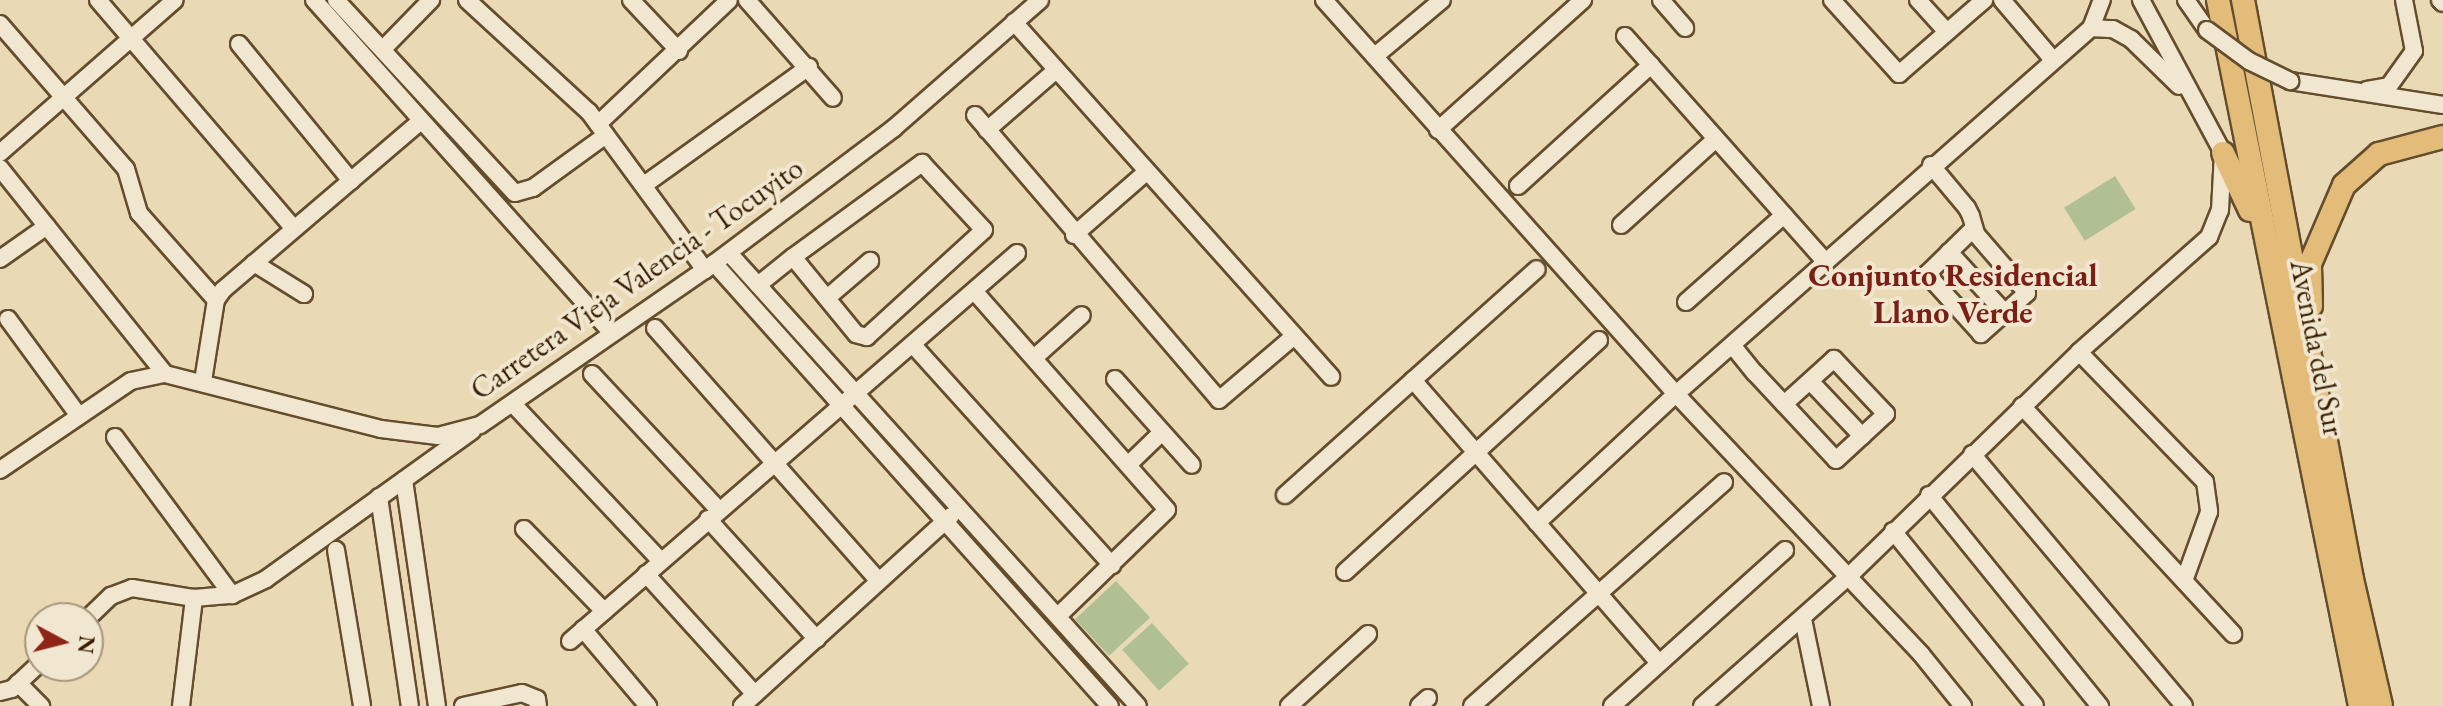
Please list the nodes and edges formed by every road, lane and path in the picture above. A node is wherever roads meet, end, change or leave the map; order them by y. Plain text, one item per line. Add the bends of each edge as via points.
1 (98, 0) edge
2 (175, 0) edge
3 (314, 0) edge
4 (336, 0) edge
5 (431, 0) edge
6 (467, 0) edge
7 (631, 0) edge
8 (729, 0) edge
9 (747, 0) edge
10 (1040, 0) edge
11 (1324, 0) edge
12 (1442, 0) edge
13 (1583, 0) edge
14 (1661, 0) edge
15 (1832, 0) edge
16 (1918, 0) edge
17 (1984, 0) edge
18 (2002, 0) edge
19 (2102, 0) edge
20 (2141, 0) edge
21 (2186, 0) edge
22 (2218, 0) edge
23 (2245, 0) edge
24 (2404, 0) edge
25 (1014, 22) junction
26 (0, 24) edge
27 (1685, 28) dead end
28 (2091, 28) junction
29 (1947, 32) junction
30 (1625, 36) dead end
31 (132, 38) junction
32 (239, 44) dead end
33 (383, 49) junction
34 (679, 51) junction
35 (1375, 56) junction
36 (2053, 60) junction
37 (1651, 65) junction
38 (809, 67) junction
39 (1055, 71) junction
40 (2350, 93) junction
41 (66, 95) junction
42 (833, 98) dead end
43 (2443, 105) edge
44 (2201, 112) junction
45 (975, 115) dead end
46 (421, 121) junction
47 (602, 130) junction
48 (987, 130) junction
49 (1438, 130) junction
50 (2443, 137) edge
51 (1716, 139) junction
52 (0, 153) edge
53 (2223, 153) junction
54 (1931, 165) junction
55 (0, 168) edge
56 (1145, 173) junction
57 (351, 181) junction
58 (644, 185) junction
59 (1518, 186) dead end
60 (1784, 215) junction
61 (1621, 225) dead end
62 (47, 226) junction
63 (1974, 228) junction
64 (294, 229) junction
65 (1074, 235) junction
66 (1949, 252) junction
67 (729, 253) junction
68 (1017, 253) dead end
69 (793, 257) junction
70 (0, 259) edge
71 (1824, 260) junction
72 (870, 261) dead end
73 (254, 263) junction
74 (710, 266) junction
75 (1537, 269) dead end
76 (2274, 280) junction
77 (758, 285) junction
78 (975, 292) junction
79 (304, 294) dead end
80 (827, 298) junction
81 (216, 300) junction
82 (1686, 302) dead end
83 (2005, 313) junction
84 (1082, 315) dead end
85 (8, 319) dead end
86 (655, 328) dead end
87 (612, 333) junction
88 (1293, 337) junction
89 (1599, 340) dead end
90 (913, 345) junction
91 (1732, 345) junction
92 (2079, 352) junction
93 (1034, 358) junction
94 (165, 374) junction
95 (592, 374) dead end
96 (1331, 377) dead end
97 (1115, 379) dead end
98 (2313, 379) junction
99 (1413, 380) junction
100 (203, 381) junction
101 (1810, 381) junction
102 (1676, 394) junction
103 (849, 398) junction
104 (513, 404) junction
105 (1784, 404) junction
106 (2022, 406) junction
107 (79, 416) junction
108 (480, 425) junction
109 (1162, 432) junction
110 (1862, 436) junction
111 (115, 437) dead end
112 (0, 449) edge
113 (1476, 453) junction
114 (1972, 454) junction
115 (772, 463) junction
116 (1128, 465) junction
117 (1192, 465) dead end
118 (5, 466) edge
119 (404, 480) junction
120 (1724, 482) dead end
121 (1285, 495) dead end
122 (1929, 495) junction
123 (379, 497) junction
124 (960, 508) junction
125 (714, 514) junction
126 (946, 521) junction
127 (1537, 523) junction
128 (524, 529) dead end
129 (1893, 531) junction
130 (336, 550) dead end
131 (1785, 550) dead end
132 (661, 561) junction
133 (1112, 565) junction
134 (1345, 572) dead end
135 (646, 574) junction
136 (1848, 577) junction
137 (877, 579) junction
138 (2184, 581) junction
139 (1598, 594) junction
140 (232, 595) junction
141 (194, 598) junction
142 (104, 603) edge
143 (604, 611) junction
144 (1058, 616) junction
145 (1803, 619) junction
146 (1368, 634) dead end
147 (2233, 634) dead end
148 (817, 639) junction
149 (1659, 663) junction
150 (24, 678) edge
151 (18, 683) junction
152 (0, 692) edge
153 (755, 694) junction
154 (41, 706) edge
155 (181, 706) edge
156 (362, 706) edge
157 (410, 706) edge
158 (437, 706) edge
159 (463, 706) edge
160 (538, 706) edge
161 (648, 706) edge
162 (742, 706) edge
163 (1110, 706) edge
164 (1138, 706) edge
165 (1289, 706) edge
166 (1472, 706) edge
167 (1612, 706) edge
168 (1702, 706) edge
169 (1821, 706) edge
170 (1963, 706) edge
171 (2035, 706) edge
172 (2100, 706) edge
173 (2184, 706) edge
174 (2360, 706) edge
175 (2381, 706) edge

1 - 31 street
2 - 31 street
3 - 46 street
4 - 33 street
5 - 33 street
6 - 47 street
7 - 34 street
8 - 34 street
9 - 38 street
10 - 25 street, Carretera Vieja Valencia - Tocuyito
11 - 35 street
12 - 35 street
13 - 49 street
14 - 27 street
15 - 29 street via 1899,74
16 - 29 street
17 - 29 street
18 - 36 street
19 - 28 street
20 - 44 street
21 - 40 street, bridge via 2207,30 2249,61 2290,81
22 - 76 highway, Avenida del Sur
23 - 98 highway, Avenida del Sur
24 - 40 street via 2414,51 2389,86
25 - 39 street
25 - 67 street, Carretera Vieja Valencia - Tocuyito via 894,128
26 - 41 street
28 - 36 street
28 - 44 street via 2113,29 2131,39
30 - 37 street
31 - 41 street
31 - 64 street
32 - 57 street
33 - 47 street via 515,193 533,188
34 - 47 street
35 - 49 street
36 - 54 street
37 - 51 street
37 - 59 street
38 - 42 street
38 - 58 street
39 - 48 street
39 - 56 street
40 - 43 street
41 - 52 street
41 - 81 street via 126,169 139,213
44 - 53 street
45 - 48 street
46 - 57 street
46 - 87 street
47 - 58 street
48 - 65 street
49 - 102 street
50 - 98 highway via 2412,141 2379,154 2344,185 2310,264
51 - 60 street
51 - 61 street
53 - 76 highway
53 - 92 street via 2220,210 2209,237
54 - 63 street via 1967,208
54 - 71 street
55 - 62 street
56 - 65 street
56 - 88 street
57 - 64 street
58 - 74 street
60 - 71 street
60 - 82 street
62 - 70 street
62 - 94 street
63 - 66 street
63 - 83 street via 2027,293
64 - 73 street
65 - 88 street via 1219,400
66 - 83 street
66 - 83 street via 1927,274 1981,334
67 - 74 street, Carretera Vieja Valencia - Tocuyito
67 - 77 street
68 - 78 street
69 - 77 street
69 - 80 street
69 - 80 street via 924,162 984,230 867,337 856,334
71 - 91 street
72 - 80 street
73 - 79 street
73 - 81 street
74 - 87 street, Carretera Vieja Valencia - Tocuyito
74 - 103 street
75 - 99 street
76 - 174 highway, Avenida del Sur
77 - 103 street
78 - 90 street
78 - 93 street
81 - 100 street
84 - 93 street
85 - 107 street
86 - 115 street
87 - 104 street, Carretera Vieja Valencia - Tocuyito
88 - 96 street
89 - 113 street
90 - 103 street
90 - 133 street
91 - 102 street
91 - 105 street
92 - 106 street
92 - 138 street via 2205,482 2209,512
93 - 116 street
94 - 100 street, Carretera Vieja Valencia - Tocuyito
94 - 107 street, Carretera Vieja Valencia - Tocuyito via 131,381
95 - 125 street
97 - 109 street
98 - 175 highway, Avenida del Sur
99 - 113 street
99 - 121 street
100 - 108 street, Carretera Vieja Valencia - Tocuyito via 381,429 438,436
101 - 105 street
101 - 110 street
101 - 110 street via 1834,359 1886,414
102 - 127 street
102 - 136 street
103 - 115 street
103 - 124 street
103 - 126 street
104 - 108 street, Carretera Vieja Valencia - Tocuyito
104 - 132 street
105 - 110 street via 1836,460
106 - 114 street
106 - 138 street
107 - 118 street, Carretera Vieja Valencia - Tocuyito
108 - 119 street
109 - 116 street
109 - 117 street
111 - 140 street
112 - 118 street
113 - 127 street
113 - 134 street
114 - 122 street
114 - 173 street
115 - 125 street
115 - 137 street
116 - 133 street via 1167,510
119 - 123 street
119 - 158 street
120 - 139 street
122 - 129 street
122 - 172 street
123 - 140 street via 266,579
123 - 157 street
124 - 126 street
124 - 144 street
125 - 132 street
125 - 148 street
126 - 137 street
126 - 163 street
127 - 139 street
128 - 143 street
129 - 136 street
129 - 171 street
130 - 156 street
131 - 149 street
132 - 135 street
133 - 144 street
135 - 143 street
135 - 153 street
136 - 145 street
136 - 170 street
137 - 148 street
138 - 147 street
139 - 149 street
139 - 166 street
140 - 141 street
141 - 142 street via 132,588
141 - 155 street
143 - 161 street via 577,635
144 - 164 street
145 - 168 street
145 - 169 street
146 - 165 street
148 - 153 street
149 - 167 street
150 - 151 street
151 - 152 street
151 - 154 street
153 - 162 street
159 - 160 street via 522,693 537,699

